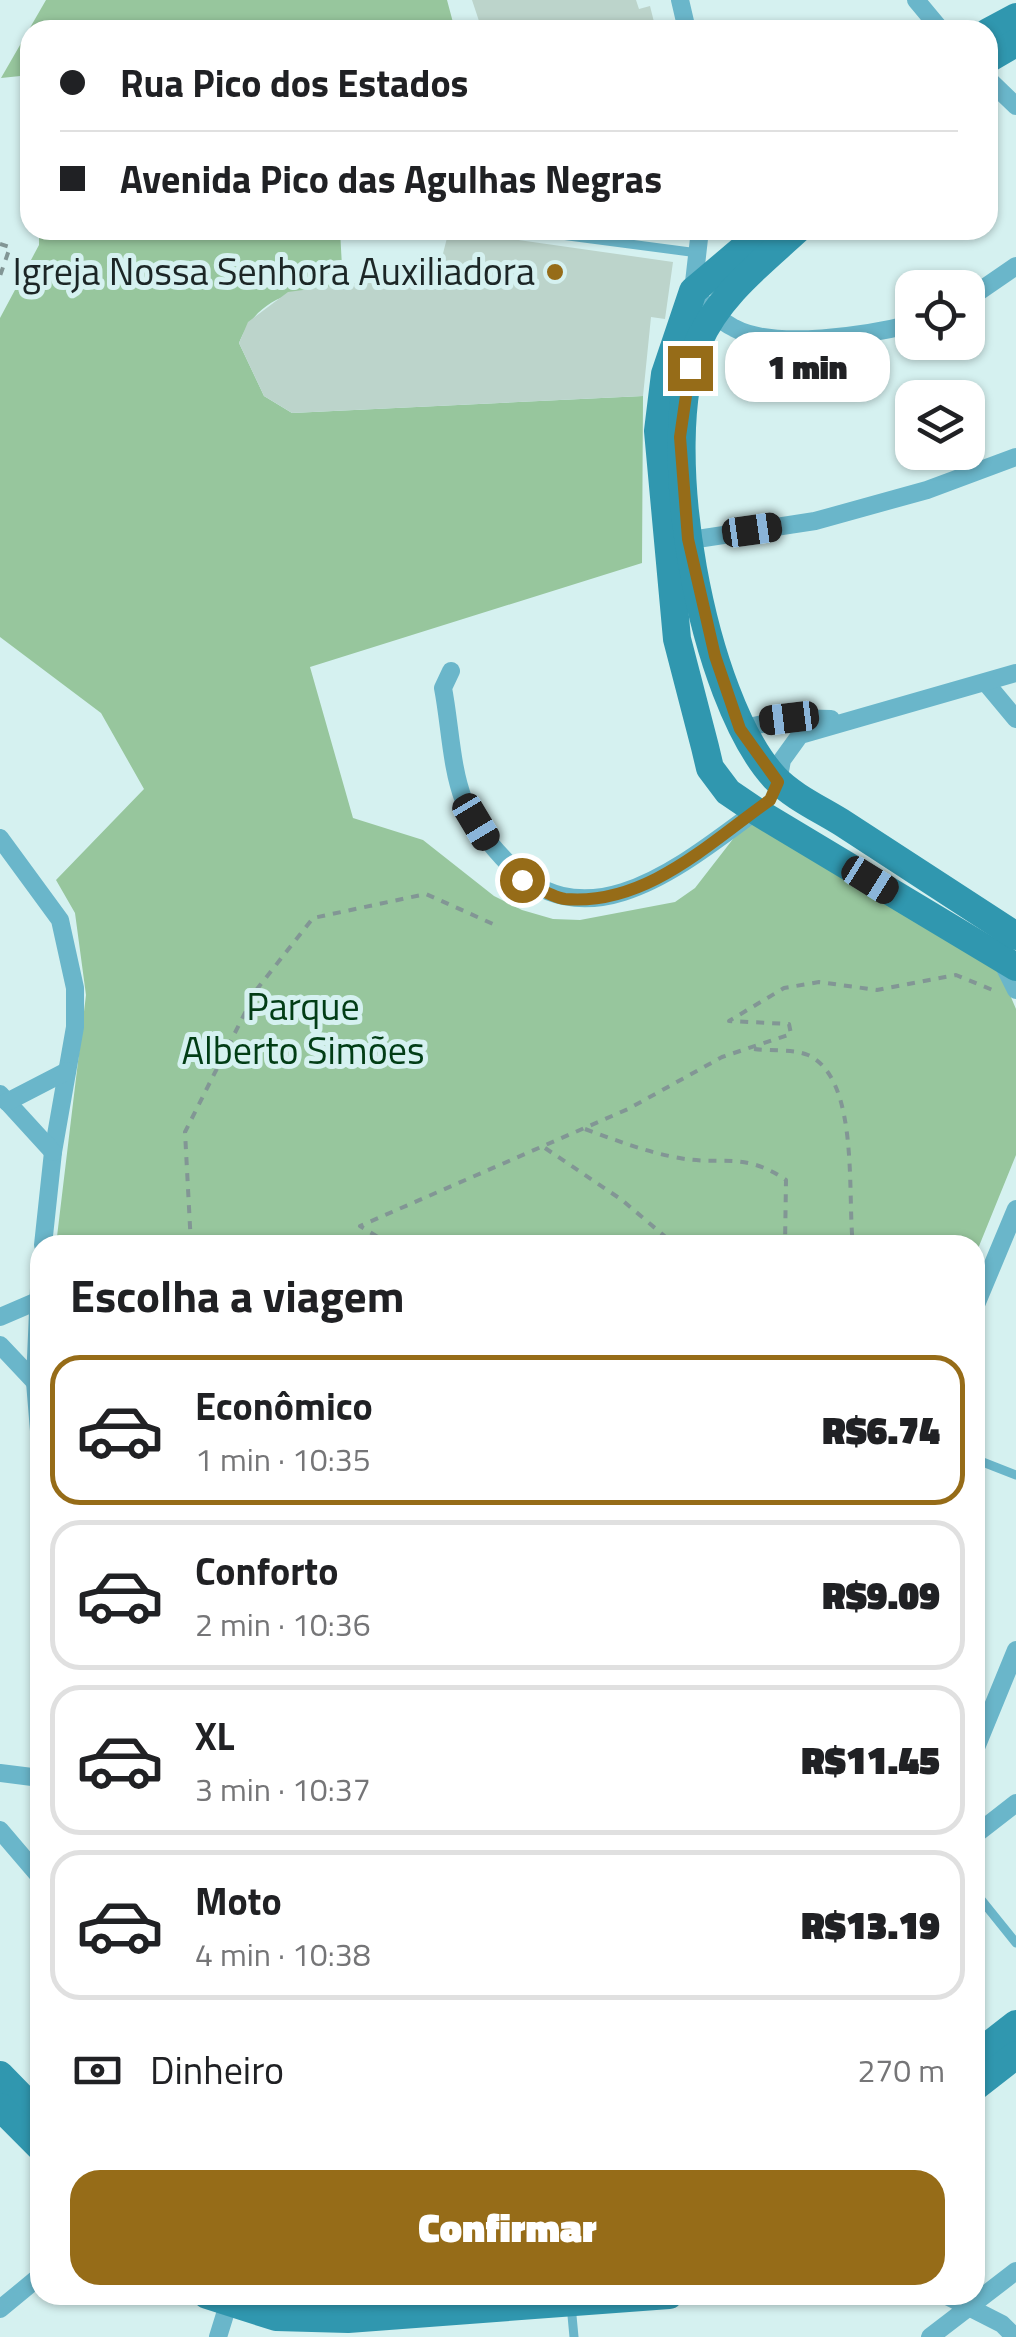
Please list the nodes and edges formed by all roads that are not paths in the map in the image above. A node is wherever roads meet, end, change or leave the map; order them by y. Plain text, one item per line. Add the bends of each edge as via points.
1 (916, 0) edge
2 (933, 20) edge
3 (998, 89) edge
4 (1016, 106) edge
5 (596, 240) edge
6 (699, 240) edge
7 (753, 240) edge
8 (787, 240) edge
9 (698, 254) junction
10 (1016, 266) edge
11 (985, 287) edge
12 (693, 292) junction
13 (712, 314) junction
14 (895, 329) edge
15 (1016, 456) edge
16 (678, 545) junction
17 (451, 671) dead end
18 (1016, 673) edge
19 (986, 683) junction
20 (1016, 718) edge
21 (846, 719) junction
22 (740, 729) junction
23 (705, 747) junction
24 (778, 782) junction
25 (756, 810) junction
26 (0, 838) edge
27 (1011, 954) edge
28 (1008, 992) edge
29 (67, 1071) junction
30 (4, 1098) edge
31 (53, 1152) junction
32 (1016, 1208) edge
33 (43, 1235) edge
34 (985, 1283) edge
35 (30, 1304) edge
36 (0, 1317) edge
37 (0, 1345) edge
38 (30, 1377) edge
39 (985, 1463) edge
40 (1016, 1475) edge
41 (1016, 1650) edge
42 (985, 1721) edge
43 (0, 1773) edge
44 (30, 1777) edge
45 (1016, 1803) edge
46 (985, 1827) edge
47 (0, 1830) edge
48 (30, 1865) edge
49 (985, 1904) edge
50 (1016, 1943) edge
51 (1016, 2024) edge
52 (985, 2048) edge
53 (1016, 2055) edge
54 (0, 2075) edge
55 (985, 2079) edge
56 (30, 2106) edge
57 (0, 2107) edge
58 (30, 2137) edge
59 (1016, 2270) edge
60 (30, 2284) edge
61 (985, 2296) edge
62 (221, 2305) edge
63 (242, 2305) edge
64 (555, 2305) edge
65 (570, 2305) edge
66 (964, 2305) edge
67 (974, 2305) edge
68 (970, 2308) junction
69 (0, 2309) edge
70 (218, 2337) edge
71 (574, 2337) edge
72 (930, 2337) edge
73 (1014, 2337) edge

1 - 2 street
3 - 4 street
5 - 9 lane
6 - 9 street
7 - 12 street
8 - 13 street
9 - 12 street
10 - 11 street
12 - 13 street
12 - 16 street via 660,399
13 - 14 street via 738,331 798,338 863,337
13 - 16 street via 682,406
15 - 16 street via 815,521
16 - 22 street
16 - 23 street via 677,639
17 - 25 street via 443,688 464,801 522,880 562,899 646,886
18 - 19 street
19 - 20 street
19 - 21 street
21 - 22 street via 789,718
21 - 24 street via 800,735 782,760
22 - 23 street via 718,734
22 - 24 street
23 - 25 street via 710,768 728,792
24 - 25 street
24 - 27 street
25 - 27 street
26 - 29 street via 48,901 67,940 76,1004
27 - 28 street
29 - 30 street
29 - 31 street
30 - 31 street
31 - 33 street
32 - 34 street
35 - 36 street
37 - 38 street
39 - 40 lane
41 - 42 street
43 - 44 street
45 - 46 street
47 - 48 street
49 - 50 lane
51 - 52 street
53 - 55 street
54 - 56 street
57 - 58 street
59 - 61 street
60 - 69 street
62 - 70 street
63 - 64 street via 276,2317 348,2319
65 - 71 lane
66 - 68 street
67 - 68 street
68 - 72 street
68 - 73 street

